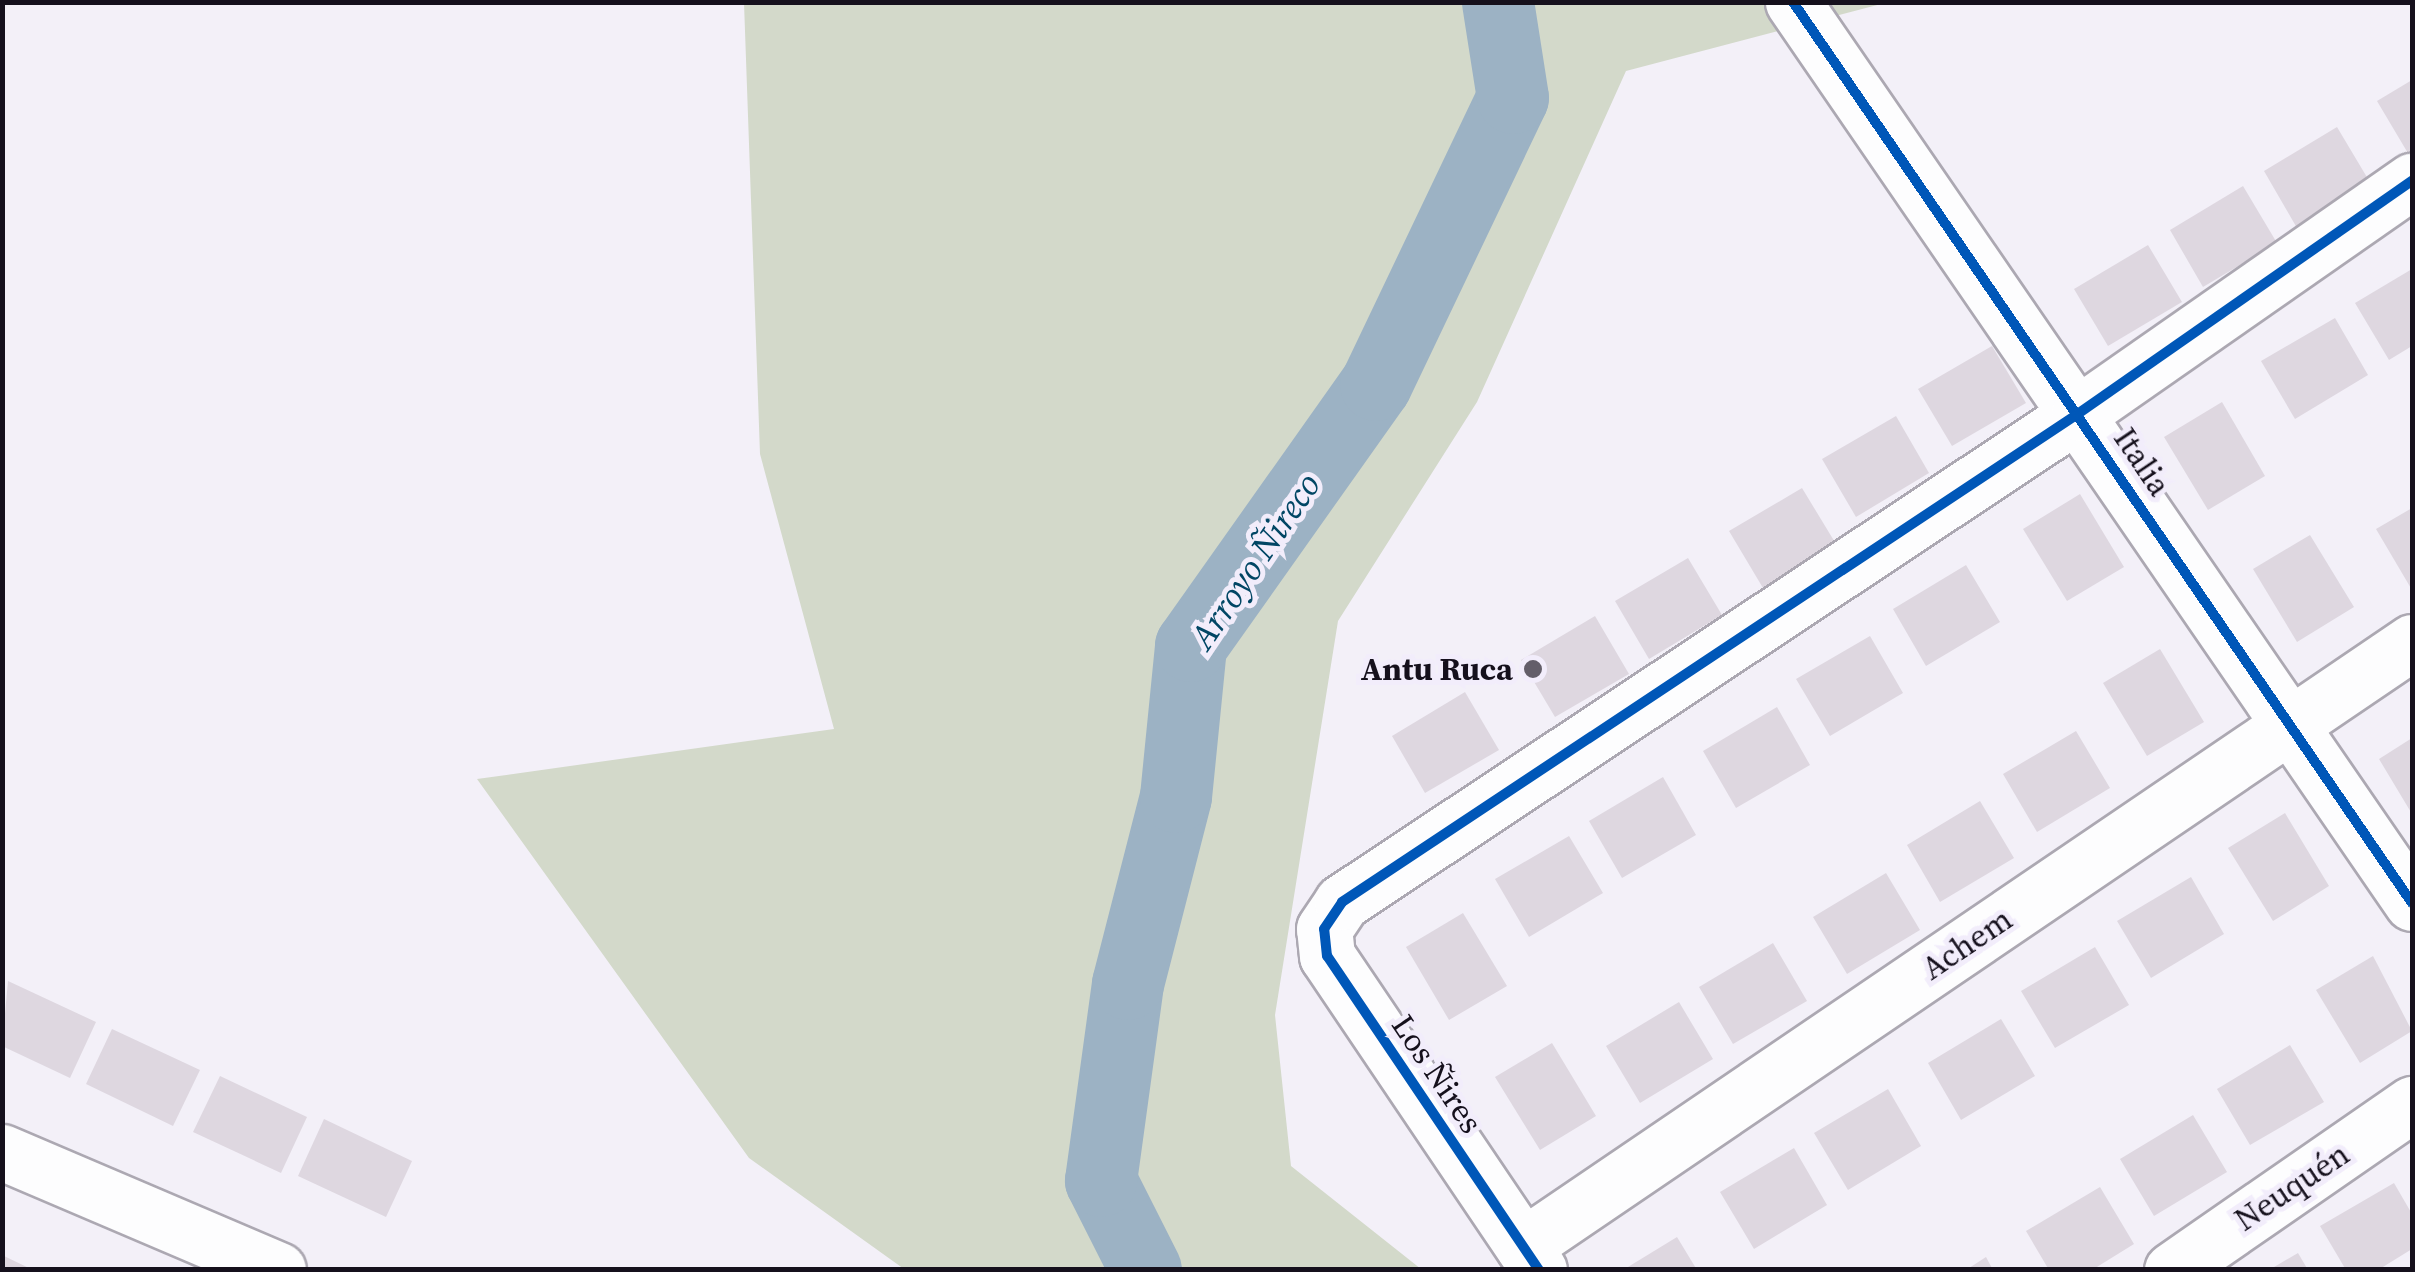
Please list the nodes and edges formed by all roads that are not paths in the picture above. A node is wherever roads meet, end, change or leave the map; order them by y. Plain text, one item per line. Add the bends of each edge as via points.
1 (1793, 2) edge
2 (2412, 181) edge
3 (2079, 413) junction
4 (2412, 642) edge
5 (2290, 724) junction
6 (2412, 903) edge
7 (2412, 1104) edge
8 (2, 1152) edge
9 (1531, 1258) edge
10 (278, 1270) edge
11 (2172, 1270) edge

1 - 3 street, Italia
2 - 3 street
3 - 5 street, Italia
3 - 9 street, Los Ñires via 1342,902 1324,929 1328,956
4 - 5 street, Achem
5 - 6 street, Italia
5 - 9 street, Achem
7 - 11 street, Neuquén
8 - 10 street

